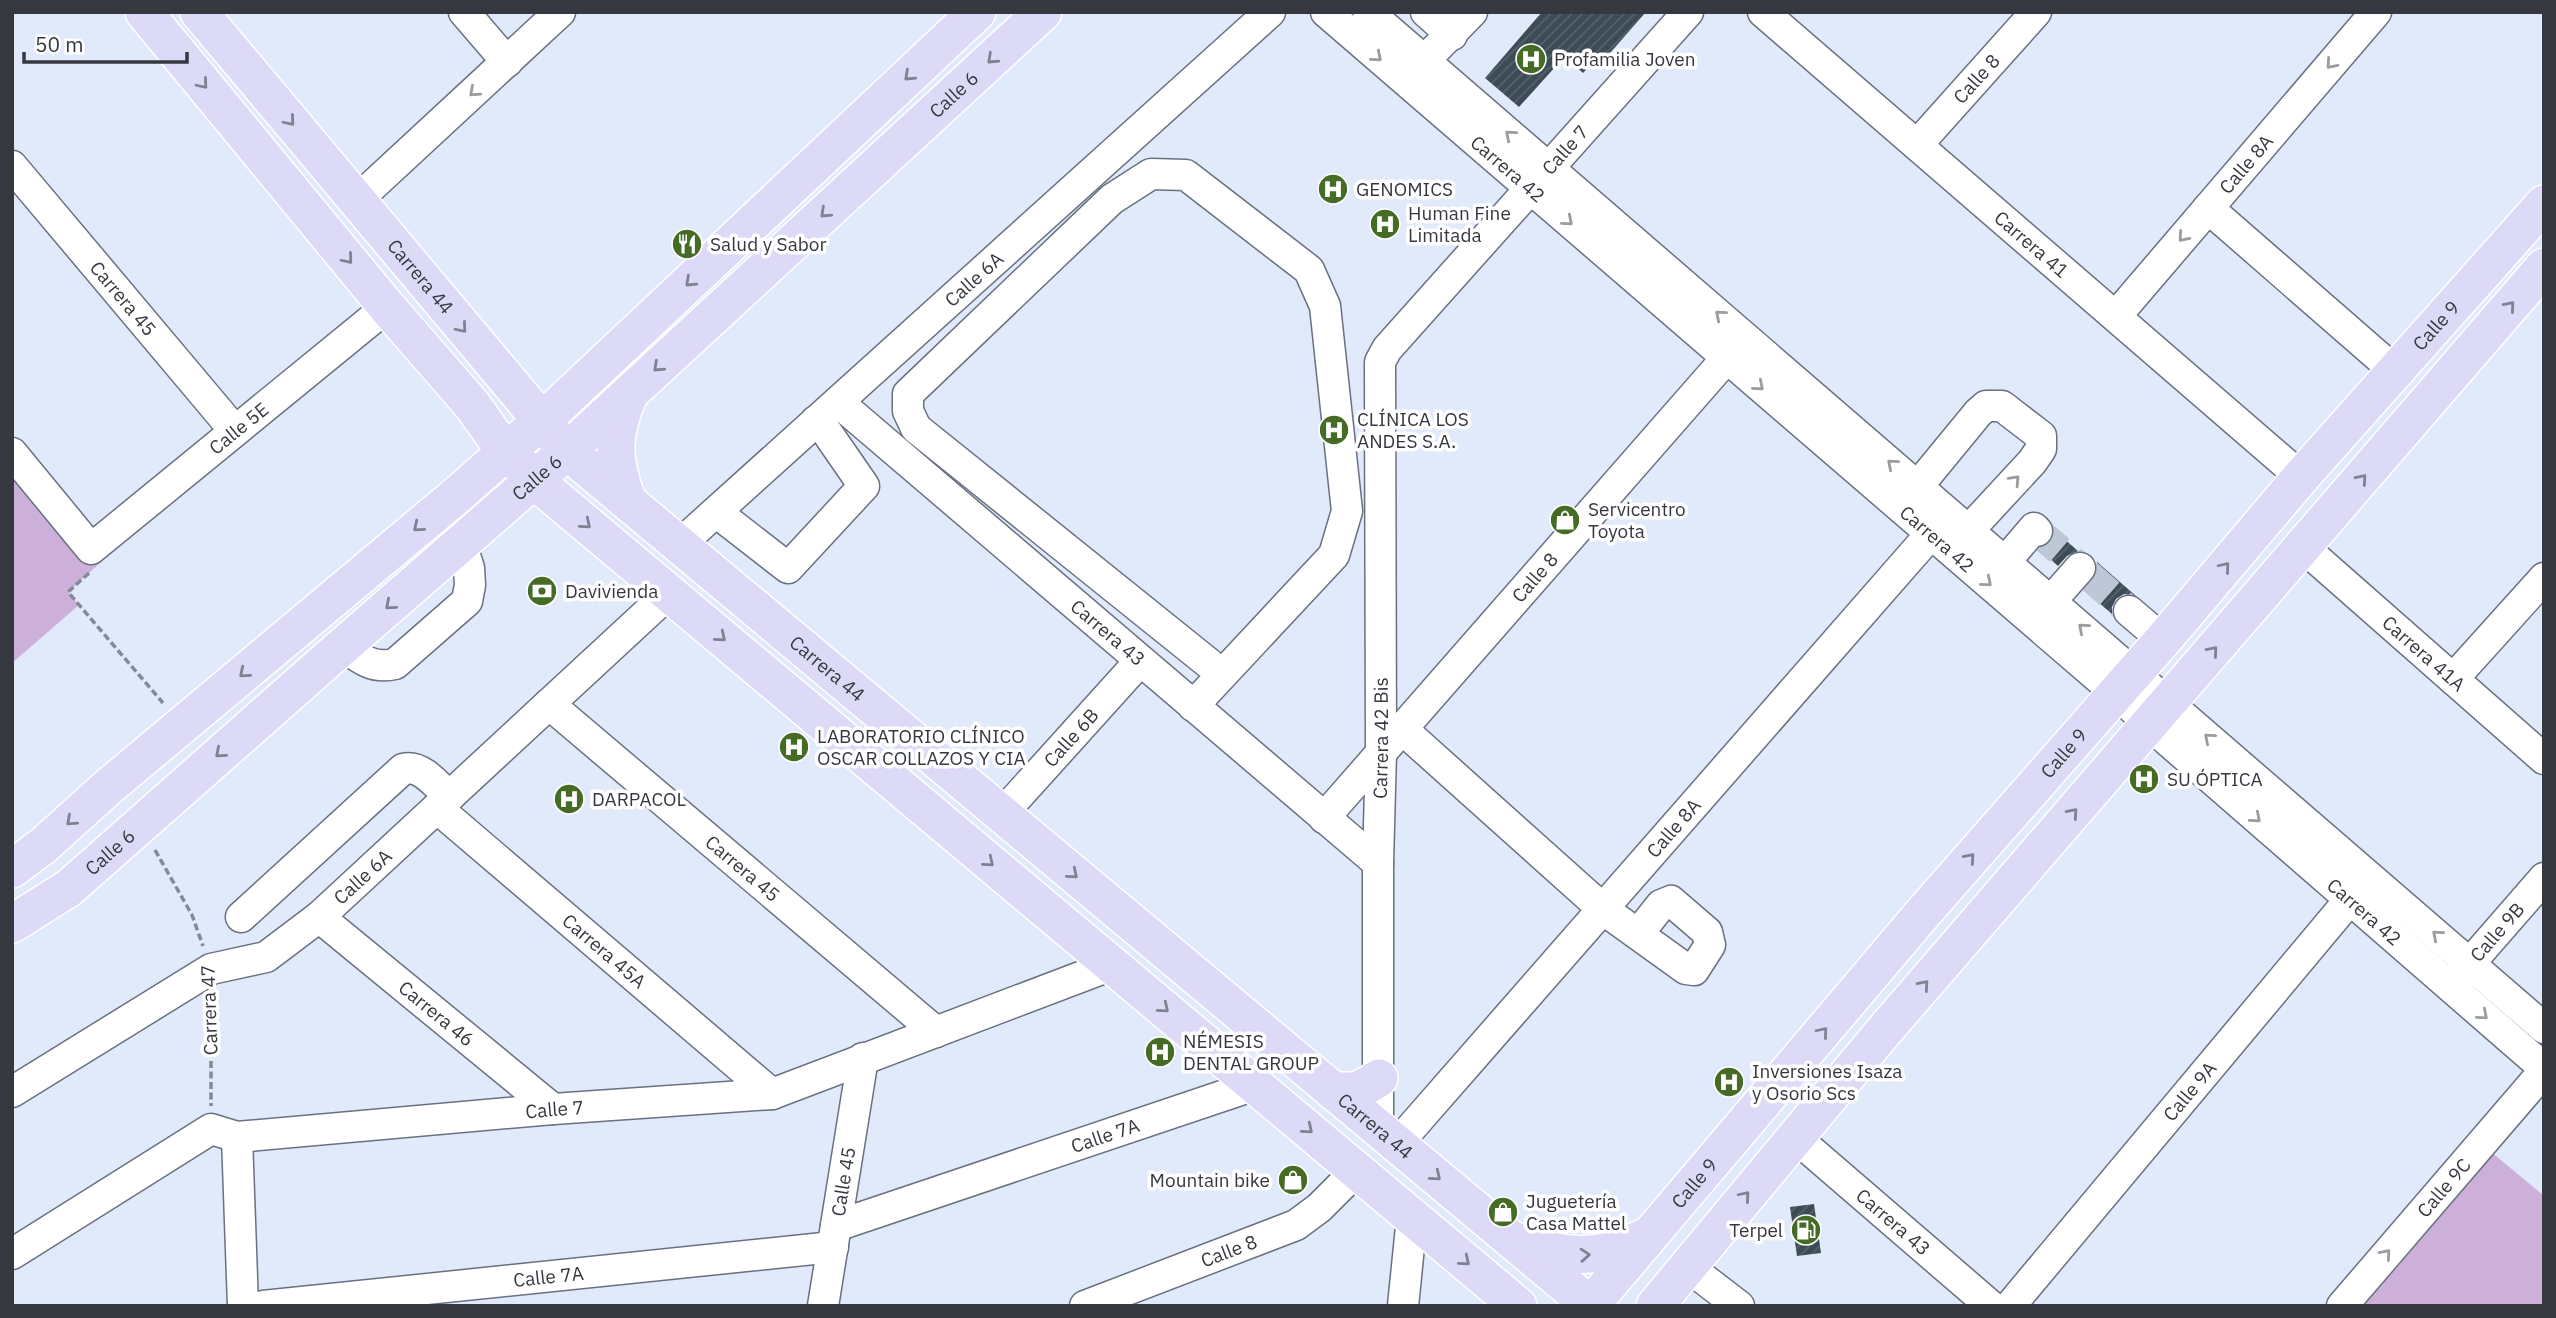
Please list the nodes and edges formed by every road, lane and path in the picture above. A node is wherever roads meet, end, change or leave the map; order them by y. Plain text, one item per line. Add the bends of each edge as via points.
1 (144, 12) edge
2 (199, 12) edge
3 (464, 12) edge
4 (561, 12) edge
5 (977, 12) edge
6 (1043, 12) edge
7 (1270, 12) edge
8 (1326, 12) edge
9 (1426, 12) edge
10 (1472, 12) edge
11 (1688, 12) edge
12 (1763, 12) edge
13 (2036, 12) edge
14 (2375, 12) edge
15 (1385, 18) edge
16 (1452, 35) junction
17 (1424, 61) junction
18 (507, 62) junction
19 (1917, 145) junction
20 (12, 166) edge
21 (1540, 178) junction
22 (356, 201) junction
23 (2544, 205) edge
24 (2208, 208) junction
25 (2544, 267) edge
26 (387, 306) junction
27 (2116, 316) junction
28 (1736, 348) junction
29 (1387, 349) joint
30 (2395, 371) junction
31 (630, 393) junction
32 (473, 406) junction
33 (827, 412) junction
34 (539, 421) junction
35 (235, 431) junction
36 (506, 450) junction
37 (567, 452) junction
38 (12, 453) edge
39 (906, 461) junction
40 (2301, 477) junction
41 (534, 480) junction
42 (864, 486) junction
43 (1918, 486) junction
44 (457, 495) junction
45 (628, 502) junction
46 (716, 512) junction
47 (1949, 525) junction
48 (2037, 531) dead end
49 (461, 543) junction
50 (679, 545) junction
51 (2303, 547) junction
52 (92, 559) junction
53 (2005, 562) junction
54 (2081, 569) dead end
55 (2544, 578) edge
56 (669, 593) junction
57 (2051, 601) junction
58 (2129, 611) tunnel mouth
59 (2163, 640) junction
60 (343, 646) junction
61 (1140, 661) junction
62 (1222, 674) junction
63 (2453, 679) junction
64 (2125, 683) junction
65 (549, 704) junction
66 (166, 706) dead end
67 (1193, 706) junction
68 (2159, 714) junction
69 (1402, 729) junction
70 (1381, 753) junction
71 (2544, 759) edge
72 (900, 786) junction
73 (443, 802) junction
74 (1002, 814) junction
75 (1325, 818) junction
76 (140, 824) junction
77 (1378, 863) junction
78 (12, 869) edge
79 (2368, 876) junction
80 (2544, 878) edge
81 (69, 888) junction
82 (2007, 889) junction
83 (12, 893) edge
84 (2349, 899) junction
85 (1604, 909) junction
86 (1923, 913) junction
87 (241, 917) dead end
88 (319, 917) junction
89 (12, 924) edge
90 (1639, 934) dead end
91 (1895, 947) junction
92 (2469, 963) junction
93 (1112, 965) junction
94 (211, 969) junction
95 (1192, 973) junction
96 (2450, 986) junction
97 (2544, 1028) edge
98 (1884, 1031) junction
99 (936, 1032) junction
100 (1199, 1038) junction
101 (863, 1058) junction
102 (2544, 1070) edge
103 (1379, 1078) junction
104 (1255, 1085) junction
105 (1333, 1091) junction
106 (12, 1092) edge
107 (772, 1094) junction
108 (553, 1110) junction
109 (224, 1133) junction
110 (1387, 1136) junction
111 (1795, 1137) junction
112 (1357, 1170) junction
113 (1412, 1217) junction
114 (1498, 1228) junction
115 (1652, 1233) junction
116 (834, 1237) junction
117 (12, 1254) edge
118 (1687, 1266) junction
119 (243, 1306) edge
120 (263, 1306) edge
121 (823, 1306) edge
122 (1084, 1306) edge
123 (1403, 1306) edge
124 (1518, 1306) edge
125 (1590, 1306) edge
126 (1655, 1306) edge
127 (1739, 1306) edge
128 (1991, 1306) edge
129 (2010, 1306) edge
130 (2342, 1306) edge

1 -> 26 main road
2 -> 22 main road, Carrera 44
3 - 18 street
4 - 18 street
5 -> 34 main road, Calle 6
6 -> 31 main road, Calle 6
7 - 33 street, Calle 6A
8 -> 21 street, Carrera 42
9 - 16 street
10 - 16 street
11 - 21 street, Calle 7
12 - 19 street, Carrera 41
13 - 19 street, Calle 8
14 -> 24 street, Calle 8A
15 - 17 street, Carrera 42
16 - 17 street
21 -> 17 street, Carrera 42
18 -> 22 street
19 - 27 street, Carrera 41
20 - 35 street, Carrera 45
21 - 28 street, Carrera 42
21 - 29 street, Calle 7
22 -> 34 main road, Carrera 44
23 - 30 main road, Calle 9
24 -> 27 street, Calle 8A
24 - 30 street
51 -> 25 main road
26 - 32 main road
26 - 35 street, Calle 5E
27 - 40 street, Carrera 41
43 -> 28 street, Carrera 42
28 -> 47 street, Carrera 42
28 - 69 street, Calle 8
29 - 70 street, Carrera 42 Bis via 1380,362
30 - 40 main road, Calle 9
31 - 37 main road, Calle 6
31 - 45 main road via 616,431 615,451 618,477
32 - 36 main road
32 - 44 main road via 473,447
33 - 39 street, Carrera 43
33 - 42 street via 826,431
33 - 46 street, Calle 6A
34 - 36 main road, Calle 6
34 - 37 main road, Carrera 44
35 - 52 street, Calle 5E
36 - 41 main road
36 - 44 main road, Calle 6
37 - 41 main road, Calle 6
37 - 45 main road, Carrera 44
38 - 52 street
39 - 42 street
39 - 61 street, Carrera 43
59 -> 40 main road, Calle 9
41 - 49 main road, Calle 6
41 -> 56 main road
42 - 46 street via 788,568
43 - 47 street, Carrera 42
47 -> 43 street, Calle 8A via 2032,462 2041,449 2041,436 2002,405 1986,406
44 -> 78 main road, Calle 6
45 - 50 main road, Carrera 44
46 - 50 street, Calle 6A
47 - 53 street, Carrera 42
47 -> 64 street, Carrera 42
47 - 85 street, Calle 8A
48 - 53 street via 2034,528
49 -> 60 main road, Calle 6
49 - 60 street via 469,568 467,601 396,664 365,663
50 - 74 main road, Carrera 44
51 - 63 street, Carrera 41A
68 -> 51 main road
52 - 66 path via 68,592
53 - 57 street, Carrera 42
54 - 57 street
55 - 63 street
56 - 65 street, Calle 6A
56 -> 72 main road
64 -> 57 street, Carrera 42
58 - 59 street
59 - 64 main road, Calle 9
60 -> 76 main road, Calle 6
61 - 67 street, Carrera 43
61 - 74 street, Calle 6B
62 - 62 street via 1334,555 1347,511 1325,306 1309,270 1185,175 1151,174 1112,199 908,394 908,411 916,428
62 - 67 street
63 - 71 street, Carrera 41A
64 - 68 street, Carrera 42
86 -> 64 main road, Calle 9
65 - 73 street, Calle 6A
65 - 99 street, Carrera 45
67 - 75 street, Carrera 43
79 -> 68 street, Carrera 42
82 -> 68 main road
68 -> 84 street, Carrera 42
69 - 70 street, Calle 8
69 - 85 street
70 - 75 street, Calle 8
70 - 77 street, Carrera 42 Bis
72 - 74 main road via 915,785 958,822 982,824
72 -> 93 main road
73 - 87 street, Carrera 45A via 418,769 403,769
73 - 88 street, Calle 6A
73 - 107 street, Carrera 45A
74 -> 95 main road, Carrera 44
75 - 77 street, Carrera 43
76 - 81 main road, Calle 6
76 - 94 path, Carrera 47 via 192,915
77 - 103 street, Carrera 42 Bis
79 - 84 street, Calle 9A
92 -> 79 street, Carrera 42
80 - 92 street, Calle 9B
81 - 83 main road
81 - 89 main road, Calle 6
82 - 86 main road
98 -> 82 main road
84 - 96 street, Carrera 42
84 - 129 street, Calle 9A
85 - 90 street
85 - 110 street, Calle 8A
86 - 91 main road, Calle 9
88 - 94 street, Calle 6A via 266,957
88 - 108 street, Carrera 46
91 - 98 main road
115 -> 91 main road, Calle 9
92 - 96 street, Calle 9B
92 - 97 street, Carrera 42
93 - 99 street, Calle 7
93 -> 100 main road
94 - 106 street, Calle 6A
94 - 109 path, Carrera 47
95 - 100 main road
95 - 105 main road, Carrera 44
96 -> 102 street, Carrera 42
98 - 111 main road
99 - 101 street, Calle 7
100 - 104 main road
101 - 107 street, Calle 7
101 - 116 street, Calle 45
130 -> 102 street, Calle 9C
103 - 105 main road via 1358,1091
103 - 110 street, Carrera 42 Bis
104 -> 112 main road
104 - 116 street, Calle 7A
105 - 110 main road, Carrera 44
107 - 108 street, Calle 7
108 - 109 street, Calle 7
109 - 117 street, Calle 7
109 - 119 street
110 -> 114 main road, Carrera 44
118 -> 111 main road
111 - 128 street, Carrera 43
112 - 113 main road
112 - 122 street, Calle 8 via 1296,1224
113 - 123 street
113 -> 124 main road
114 -> 115 main road via 1547,1252 1574,1256 1601,1254
114 - 125 main road, Carrera 44
115 - 125 main road, Calle 9
116 - 120 street, Calle 7A
116 - 121 street, Calle 45
118 - 126 main road
118 - 127 street

